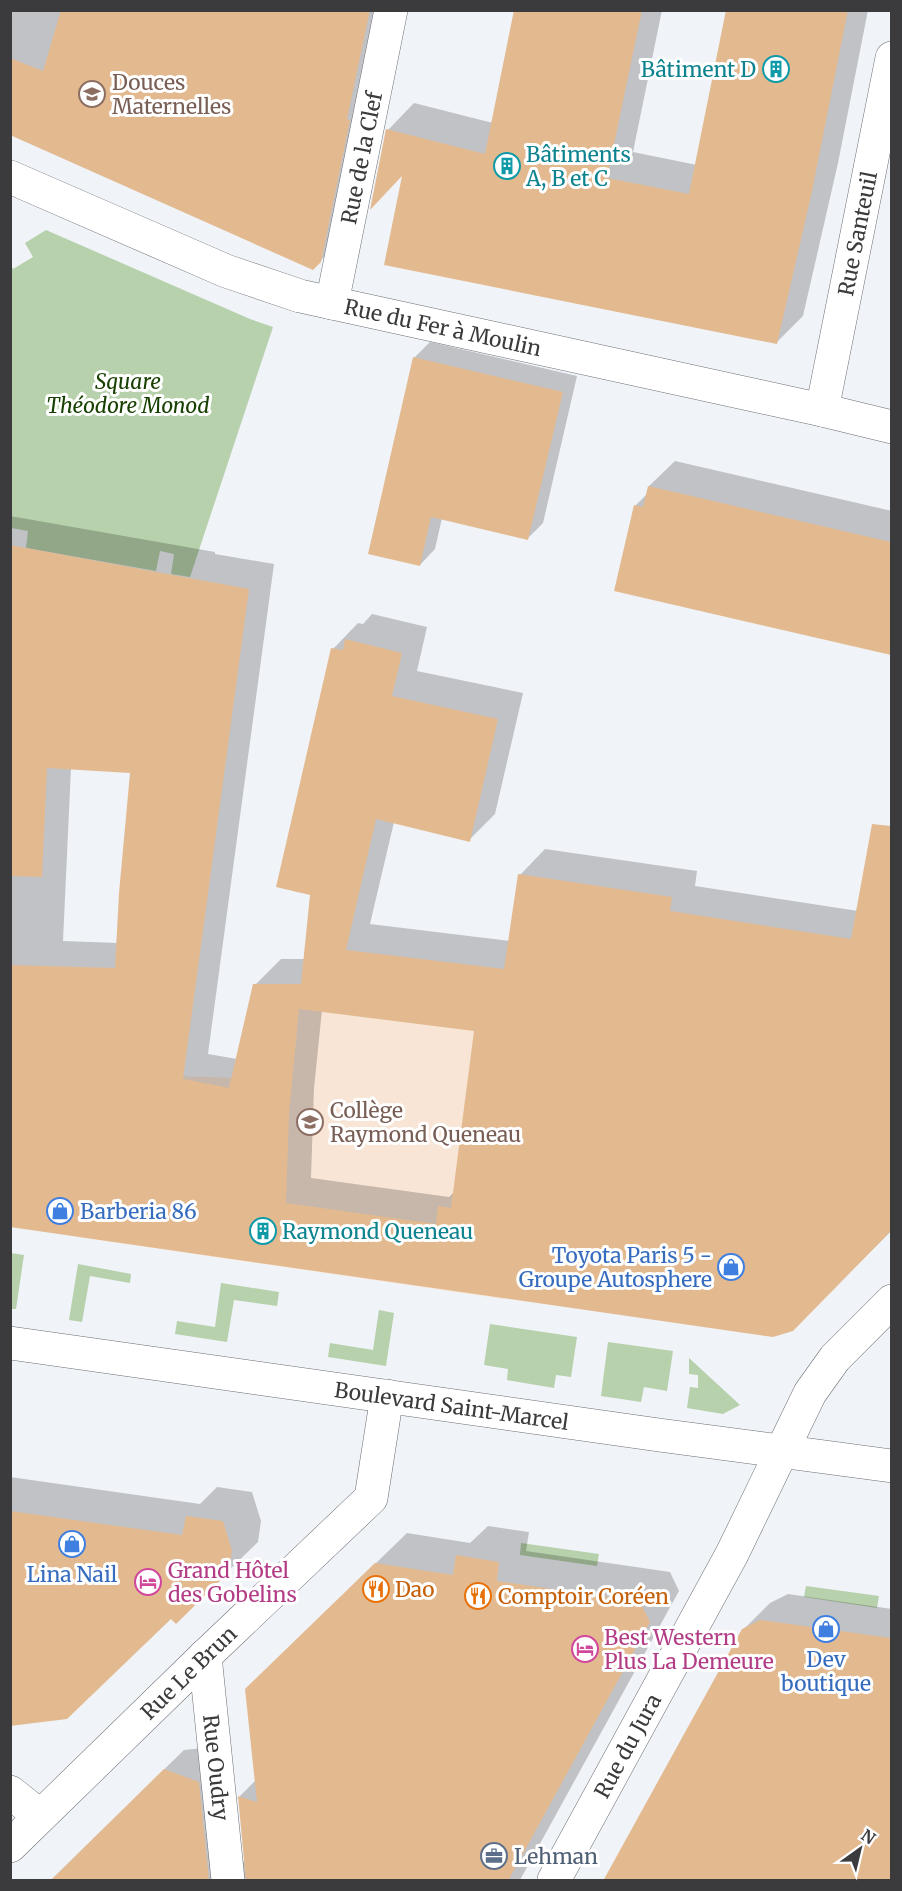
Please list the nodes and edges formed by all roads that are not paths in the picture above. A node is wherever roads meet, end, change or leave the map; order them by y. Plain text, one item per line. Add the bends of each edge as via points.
1 (391, 10) edge
2 (891, 58) edge
3 (10, 177) edge
4 (332, 303) junction
5 (822, 410) junction
6 (891, 427) edge
7 (891, 1301) edge
8 (10, 1342) edge
9 (387, 1396) junction
10 (782, 1451) junction
11 (891, 1466) edge
12 (205, 1656) junction
13 (10, 1792) edge
14 (40, 1816) junction
15 (10, 1845) edge
16 (228, 1881) edge
17 (554, 1881) edge

1 - 4 street, Rue de la Clef
2 - 5 street, Rue Santeuil
3 - 4 street, Rue du Fer à Moulin via 226,272
4 - 5 street, Rue du Fer à Moulin
5 - 6 street, Rue du Fer à Moulin
7 - 10 street, Rue du Jura via 835,1358 810,1393
8 - 9 street, Boulevard Saint-Marcel
9 - 10 street, Boulevard Saint-Marcel
9 - 12 street, Rue Le Brun via 371,1498
10 - 11 street, Boulevard Saint-Marcel
10 - 17 street, Rue du Jura via 732,1554
12 - 14 street, Rue Le Brun
12 - 16 street, Rue Oudry
13 - 14 street
14 - 15 street, Rue Le Brun

